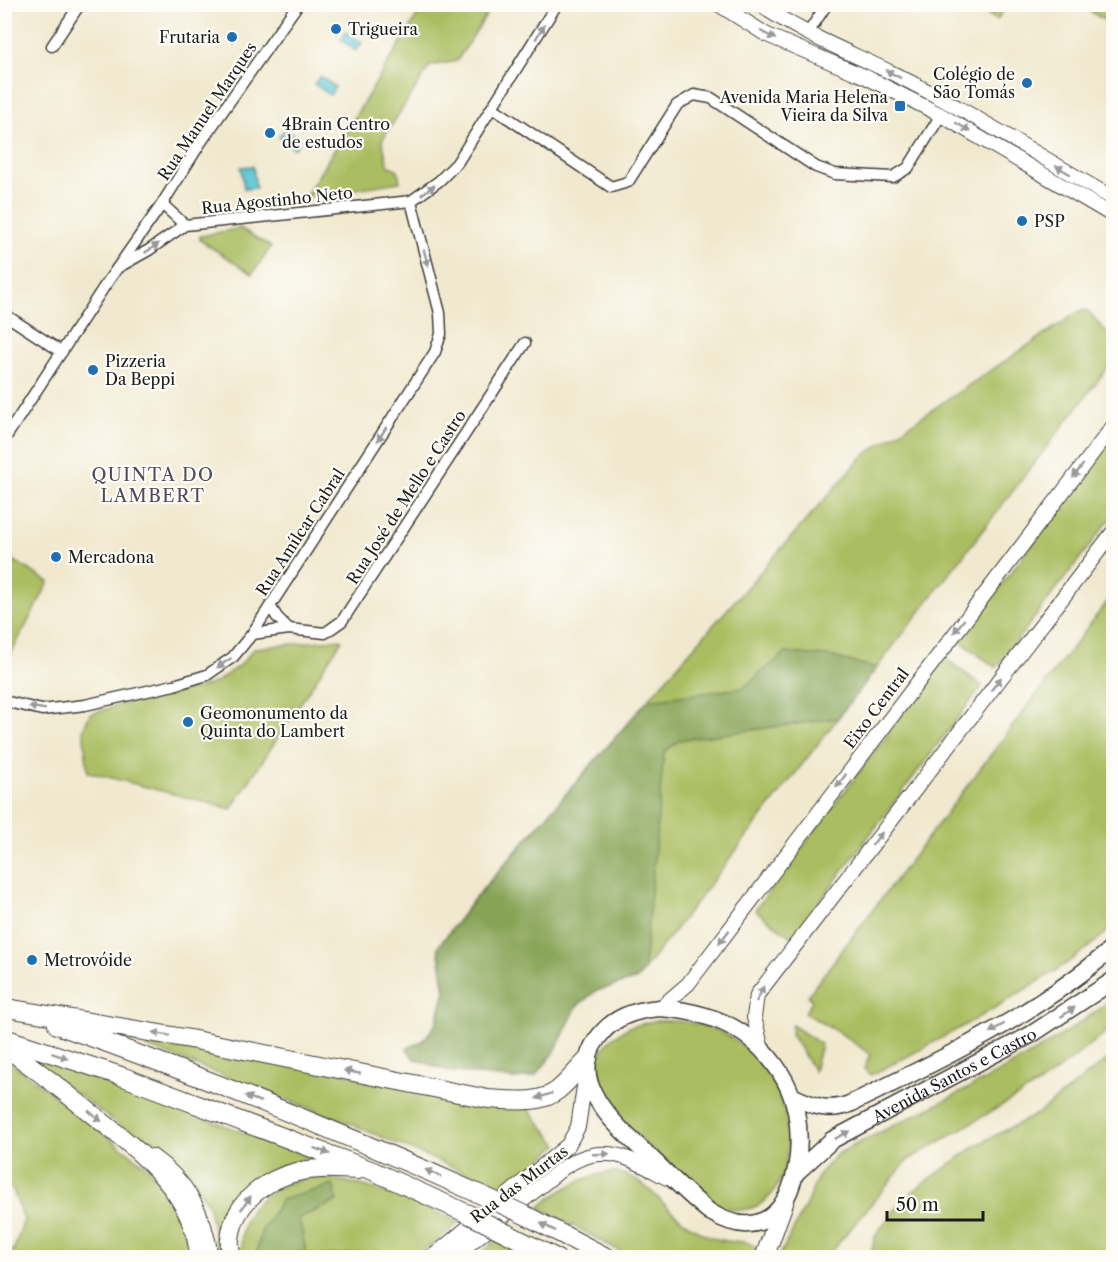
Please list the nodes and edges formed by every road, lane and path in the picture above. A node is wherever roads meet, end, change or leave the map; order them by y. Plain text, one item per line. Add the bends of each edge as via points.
1 (80, 4) edge
2 (298, 4) edge
3 (557, 4) edge
4 (718, 4) edge
5 (759, 4) edge
6 (827, 4) edge
7 (808, 33) junction
8 (52, 45) dead end
9 (493, 108) junction
10 (940, 115) junction
11 (1113, 199) edge
12 (411, 201) junction
13 (162, 204) junction
14 (1113, 216) edge
15 (185, 225) junction
16 (117, 268) junction
17 (4, 314) edge
18 (525, 343) dead end
19 (62, 352) junction
20 (1113, 425) edge
21 (4, 440) edge
22 (1113, 531) edge
23 (270, 606) junction
24 (289, 629) junction
25 (252, 634) junction
26 (4, 700) edge
27 (1113, 947) edge
28 (1113, 980) edge
29 (6, 1008) edge
30 (660, 1008) junction
31 (4, 1038) edge
32 (4, 1046) edge
33 (762, 1050) junction
34 (587, 1064) junction
35 (792, 1096) junction
36 (132, 1145) junction
37 (373, 1171) junction
38 (797, 1172) junction
39 (678, 1184) junction
40 (784, 1203) junction
41 (199, 1257) edge
42 (211, 1257) edge
43 (231, 1257) edge
44 (431, 1257) edge
45 (452, 1257) edge
46 (556, 1257) edge
47 (608, 1257) edge
48 (764, 1257) edge

1 - 8 street
2 - 13 street, Rua Manuel Marques
9 -> 3 street, Rua Agostinho Neto
4 -> 10 street via 767,35 866,77
5 - 7 street
6 - 7 street
11 -> 7 street via 904,79
9 - 10 street via 611,187 628,182 677,105 694,95 711,98 816,167 835,174 893,177 908,168
12 -> 9 street, Rua Agostinho Neto via 457,164
10 -> 14 street
12 - 15 street, Rua Agostinho Neto
12 -> 23 street, Rua Amílcar Cabral via 440,313 441,334 435,352
13 - 15 street, Rua Manuel Marques
13 - 16 street, Rua Manuel Marques
16 -> 15 street, Rua Agostinho Neto
16 - 19 street, Rua Agostinho Neto
17 - 19 street
18 - 24 street, Rua José de Mello e Castro via 342,621 325,633
19 - 21 street, Rua Agostinho Neto
20 -> 30 street, Eixo Central via 688,984
33 -> 22 street via 754,1017 757,995
23 - 24 street
23 - 25 street, Rua Amílcar Cabral
24 - 25 street, Rua José de Mello e Castro
25 -> 26 street, Rua Amílcar Cabral via 233,657 207,675 174,685 85,705 42,710
27 -> 35 main road, Avenida Santos e Castro via 1030,1009 852,1103 825,1109
38 -> 28 main road, Avenida Santos e Castro via 832,1140 1032,1034
34 -> 29 highway via 544,1098 489,1099 190,1039
47 -> 29 highway, bridge via 375,1147 126,1049
30 - 33 main road via 717,1019 740,1031
30 - 34 main road via 615,1020 595,1042
31 -> 37 highway via 121,1076
32 -> 36 highway
33 - 35 main road
34 - 39 main road via 592,1090 605,1112
34 - 44 street, Rua das Murtas via 578,1127 567,1145
35 - 38 main road via 799,1145
36 - 41 highway via 178,1196 195,1231
36 - 42 street via 166,1167 186,1188 206,1230
43 -> 37 highway via 235,1221 245,1203 269,1182 291,1173 320,1169
37 - 46 highway, bridge
38 - 40 main road
39 - 40 main road via 710,1212 738,1224 757,1223
45 -> 39 street, Rua das Murtas via 579,1158 596,1153 615,1154
40 - 48 highway

